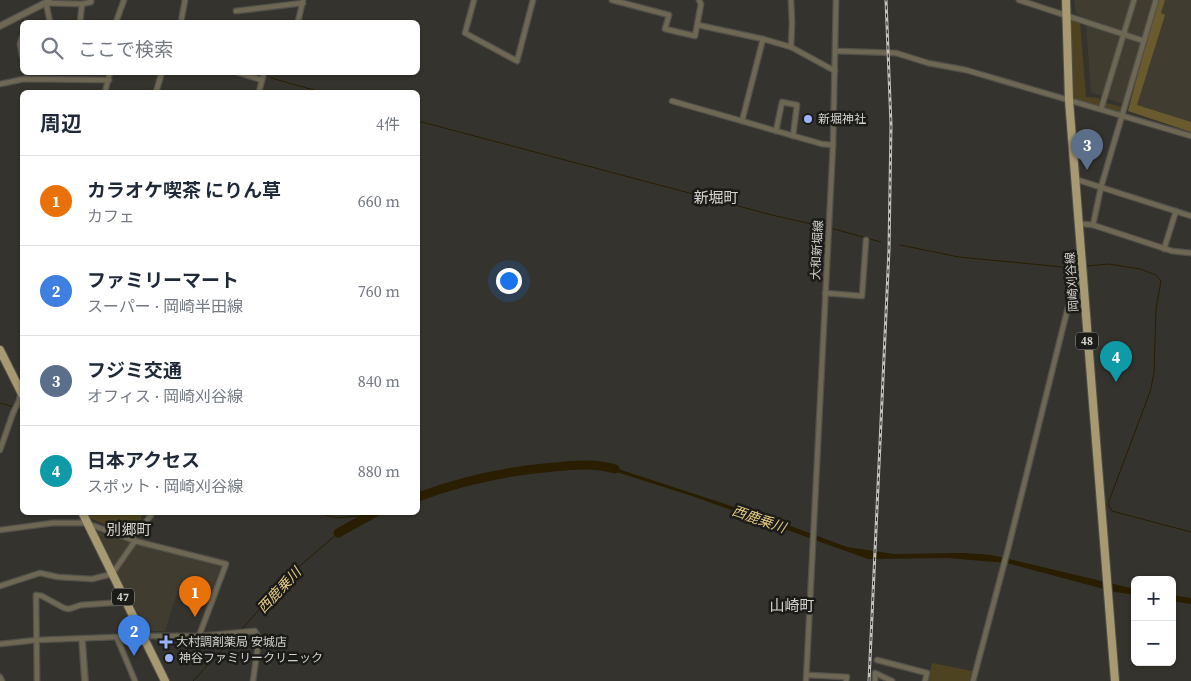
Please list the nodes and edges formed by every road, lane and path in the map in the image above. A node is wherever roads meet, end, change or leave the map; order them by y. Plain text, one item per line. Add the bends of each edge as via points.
1 (91, 0) edge
2 (124, 0) edge
3 (185, 0) edge
4 (474, 0) edge
5 (533, 0) edge
6 (612, 0) edge
7 (699, 0) edge
8 (791, 0) edge
9 (836, 0) edge
10 (1019, 0) edge
11 (1066, 0) edge
12 (1134, 0) edge
13 (1156, 0) edge
14 (47, 1) edge
15 (303, 2) edge
16 (82, 4) junction
17 (236, 11) dead end
18 (21, 15) junction
19 (1067, 17) junction
20 (22, 20) edge
21 (50, 20) edge
22 (80, 20) edge
23 (117, 20) edge
24 (181, 20) edge
25 (298, 20) edge
26 (698, 25) junction
27 (0, 26) edge
28 (1124, 35) junction
29 (763, 39) junction
30 (1144, 41) junction
31 (791, 47) junction
32 (836, 51) junction
33 (835, 71) junction
34 (58, 75) edge
35 (84, 75) edge
36 (110, 75) edge
37 (161, 75) edge
38 (246, 75) edge
39 (263, 75) edge
40 (109, 80) junction
41 (262, 80) junction
42 (0, 84) edge
43 (106, 90) edge
44 (157, 90) edge
45 (260, 90) edge
46 (1070, 100) junction
47 (672, 101) dead end
48 (1101, 110) junction
49 (1122, 116) junction
50 (742, 121) junction
51 (776, 131) junction
52 (793, 136) junction
53 (1191, 136) edge
54 (833, 145) junction
55 (1075, 179) junction
56 (1101, 187) junction
57 (1176, 211) junction
58 (1191, 216) edge
59 (1084, 224) dead end
60 (1093, 225) junction
61 (866, 240) dead end
62 (1164, 249) junction
63 (1191, 253) edge
64 (1083, 272) junction
65 (825, 293) junction
66 (0, 350) edge
67 (20, 386) edge
68 (20, 396) edge
69 (1, 444) edge
70 (0, 450) edge
71 (83, 515) edge
72 (150, 515) edge
73 (86, 523) junction
74 (0, 530) edge
75 (135, 541) junction
76 (112, 574) junction
77 (0, 586) edge
78 (126, 602) junction
79 (143, 636) junction
80 (199, 636) junction
81 (117, 638) junction
82 (82, 639) junction
83 (38, 640) junction
84 (0, 644) edge
85 (877, 660) dead end
86 (807, 675) junction
87 (0, 677) edge
88 (2, 681) edge
89 (37, 681) edge
90 (85, 681) edge
91 (135, 681) edge
92 (165, 681) edge
93 (253, 681) edge
94 (806, 681) edge
95 (846, 681) edge
96 (875, 681) edge
97 (892, 681) edge
98 (925, 681) edge
99 (973, 681) edge
100 (1115, 681) edge

1 - 16 street
2 - 23 street
3 - 24 street
4 - 5 street via 465,33 517,61
6 - 26 street via 669,15 666,29 695,36
7 - 26 street
8 - 31 street
9 - 32 street, 大和新堀線
10 - 19 street
11 - 19 main road, 岡崎刈谷線 / 48
12 - 28 street
13 - 30 street
14 - 16 street
14 - 18 street
14 - 21 street
15 - 17 street
15 - 25 street
16 - 22 street
18 - 20 street
18 - 27 street
19 - 28 street
19 - 46 main road, 岡崎刈谷線 / 48
26 - 29 street
28 - 30 street
28 - 48 street
29 - 31 street
29 - 50 street
30 - 49 street
31 - 33 street
32 - 33 street, 大和新堀線
32 - 46 street via 896,53
33 - 54 street, 大和新堀線
34 - 35 street
34 - 42 street
35 - 40 street
36 - 40 street
37 - 44 street
38 - 41 street
39 - 41 street
40 - 43 street
41 - 45 street
46 - 48 street
46 - 55 main road, 岡崎刈谷線 / 48
47 - 50 street
48 - 49 street
49 - 53 street
49 - 56 street
50 - 51 street
51 - 52 street
51 - 52 street via 782,102 797,105
52 - 54 street
54 - 65 street, 大和新堀線
55 - 56 street
55 - 64 main road, 岡崎刈谷線 / 48
56 - 57 street
56 - 60 street
57 - 58 street
57 - 62 street
59 - 60 street
60 - 62 street
61 - 65 street via 862,296
62 - 63 street
64 - 99 street via 1069,304
64 - 100 main road, 岡崎刈谷線 / 48
65 - 86 street, 大和新堀線
66 - 67 main road
68 - 69 street
69 - 70 street
71 - 73 main road, 47
72 - 75 street via 132,538
73 - 74 street via 53,523
73 - 75 street
73 - 76 main road, 47
75 - 76 street
75 - 80 street via 226,564
76 - 77 street via 92,579 40,573
76 - 78 main road, 47
78 - 79 main road, 47
78 - 83 street via 81,605 70,609 36,595
79 - 80 street
79 - 81 street
79 - 92 main road, 47
80 - 93 street via 255,630 259,638
81 - 82 street
81 - 91 street
82 - 83 street
82 - 90 street
83 - 84 street
83 - 89 street
85 - 98 street via 926,673
86 - 94 street, 大和新堀線
86 - 95 street via 847,677
87 - 88 street
96 - 97 street via 875,673

